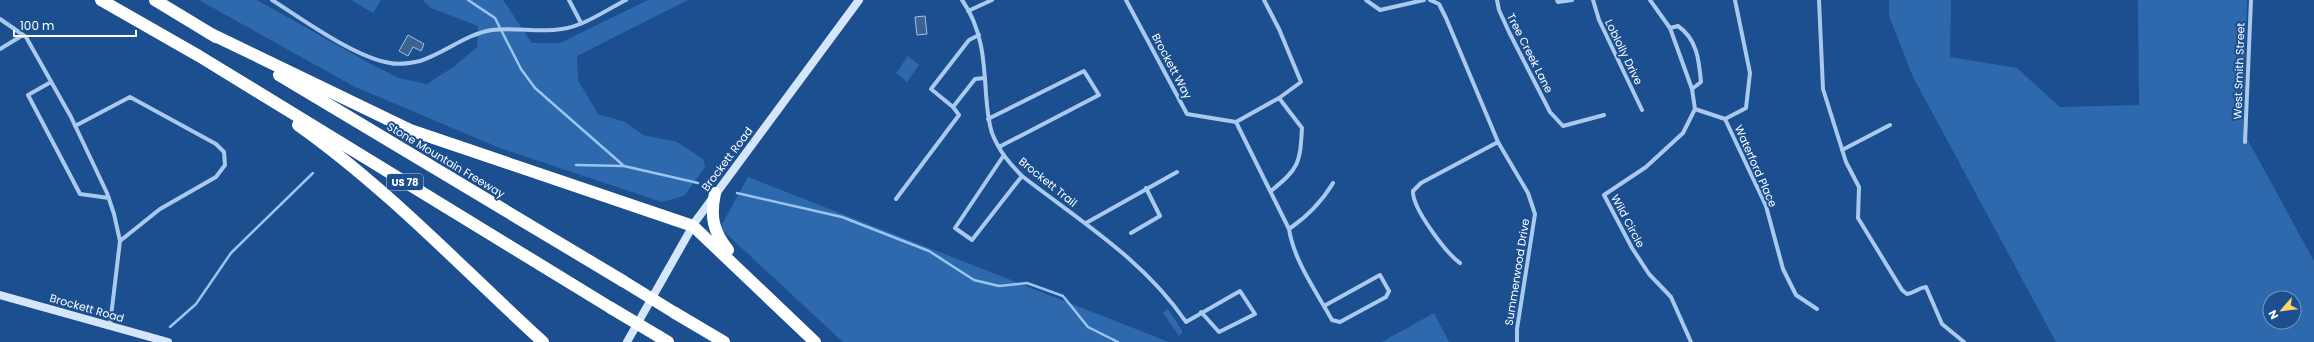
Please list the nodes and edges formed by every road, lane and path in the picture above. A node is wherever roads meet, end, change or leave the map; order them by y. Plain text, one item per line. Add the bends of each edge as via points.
1 (101, 0) edge
2 (155, 0) edge
3 (272, 0) edge
4 (570, 0) edge
5 (626, 0) edge
6 (859, 0) edge
7 (962, 0) edge
8 (992, 0) edge
9 (1126, 0) edge
10 (1264, 0) edge
11 (1366, 0) edge
12 (1424, 0) edge
13 (1430, 0) edge
14 (1497, 0) edge
15 (1557, 0) edge
16 (1572, 0) edge
17 (1650, 0) edge
18 (1735, 0) edge
19 (1819, 0) edge
20 (2251, 0) edge
21 (1593, 1) edge
22 (968, 11) junction
23 (0, 19) edge
24 (581, 23) junction
25 (1670, 28) junction
26 (209, 33) junction
27 (23, 35) junction
28 (979, 35) junction
29 (0, 49) edge
30 (199, 56) junction
31 (985, 78) junction
32 (52, 82) junction
33 (1692, 89) junction
34 (1279, 98) junction
35 (953, 108) junction
36 (1642, 110) dead end
37 (1695, 110) junction
38 (1604, 115) dead end
39 (988, 119) junction
40 (1726, 119) junction
41 (1236, 122) junction
42 (1890, 125) dead end
43 (75, 126) junction
44 (1498, 142) junction
45 (2245, 142) dead end
46 (999, 147) junction
47 (1842, 150) junction
48 (1004, 155) junction
49 (1177, 172) dead end
50 (1022, 176) junction
51 (1333, 183) dead end
52 (1146, 188) junction
53 (1271, 191) junction
54 (715, 193) junction
55 (109, 198) junction
56 (896, 199) dead end
57 (1086, 224) junction
58 (692, 226) junction
59 (1289, 229) junction
60 (1131, 233) dead end
61 (120, 241) junction
62 (1460, 263) dead end
63 (749, 278) junction
64 (0, 295) edge
65 (1324, 306) junction
66 (1817, 310) dead end
67 (1201, 312) junction
68 (110, 326) junction
69 (663, 339) edge
70 (168, 342) edge
71 (543, 342) edge
72 (627, 342) edge
73 (724, 342) edge
74 (815, 342) edge
75 (1517, 342) edge
76 (1691, 342) edge
77 (1964, 342) edge

1 - 30 highway, US 78
2 - 26 highway, Stone Mountain Freeway / US 78
3 - 24 street via 340,42 390,64 422,60 473,35 491,30 563,29
4 - 24 street
5 - 24 street
6 - 54 street, Brockett Road
7 - 22 street, Brockett Trail
8 - 22 street
9 - 41 street, Brockett Way via 1187,114
10 - 34 street via 1301,82
11 - 12 street via 1380,10
13 - 44 street, Summerwood Drive via 1439,4 1446,18
14 - 38 street, Tree Creek Lane via 1509,32 1550,112 1563,126
15 - 16 street
17 - 25 street
18 - 40 street, Waterford Place via 1750,74 1746,108
19 - 47 street via 1823,89
20 - 45 street, West Smith Street
21 - 36 street, Loblolly Drive via 1599,20
22 - 28 street, Brockett Trail
23 - 27 street
25 - 33 street
25 - 33 street via 1678,26 1688,32 1699,58 1700,82
26 - 58 highway via 410,130
26 - 73 highway, Stone Mountain Freeway / US 78, bridge
27 - 29 street
27 - 32 street
28 - 31 street, Brockett Trail
28 - 35 street via 969,40 932,89
30 - 69 highway, US 78, bridge
30 - 71 highway via 336,152
31 - 35 street via 975,79
31 - 39 street, Brockett Trail
32 - 43 street
32 - 55 street via 28,95 80,194
33 - 37 street
34 - 41 street
34 - 53 street via 1302,128 1300,159 1291,175
35 - 56 street via 959,115
37 - 40 street
37 - 76 street, Wild Circle via 1683,133 1646,167 1604,195 1649,274 1671,297
39 - 46 street, Brockett Trail
39 - 46 street via 1084,71 1099,95
40 - 66 street, Waterford Place via 1766,206 1788,279 1796,295
41 - 53 street
42 - 47 street
43 - 55 street
43 - 61 street via 130,97 216,144 224,152 225,165 216,177 160,209
44 - 62 street via 1421,183 1413,191 1416,205 1451,256
44 - 75 street, Summerwood Drive via 1528,193 1535,214
46 - 48 street, Brockett Trail
47 - 77 street via 1859,187 1858,218 1902,290 1907,294 1926,287 1942,324
48 - 50 street, Brockett Trail
48 - 50 street via 955,228 972,240
49 - 52 street
50 - 57 street, Brockett Trail
51 - 59 street via 1323,200 1305,218
52 - 57 street
52 - 60 street via 1160,216
53 - 59 street
54 - 58 street, Brockett Road
54 - 63 highway via 711,211 715,232
55 - 61 street
57 - 67 street, Brockett Trail via 1141,268 1168,297 1186,322
58 - 63 highway
58 - 72 street, Brockett Road
59 - 65 street via 1292,245
61 - 68 street
63 - 74 highway
64 - 68 street, Brockett Road
65 - 65 street via 1380,275 1389,291 1386,297 1340,322 1332,320
67 - 67 street, Brockett Trail via 1219,332 1255,314 1240,291
68 - 70 street, Brockett Road

